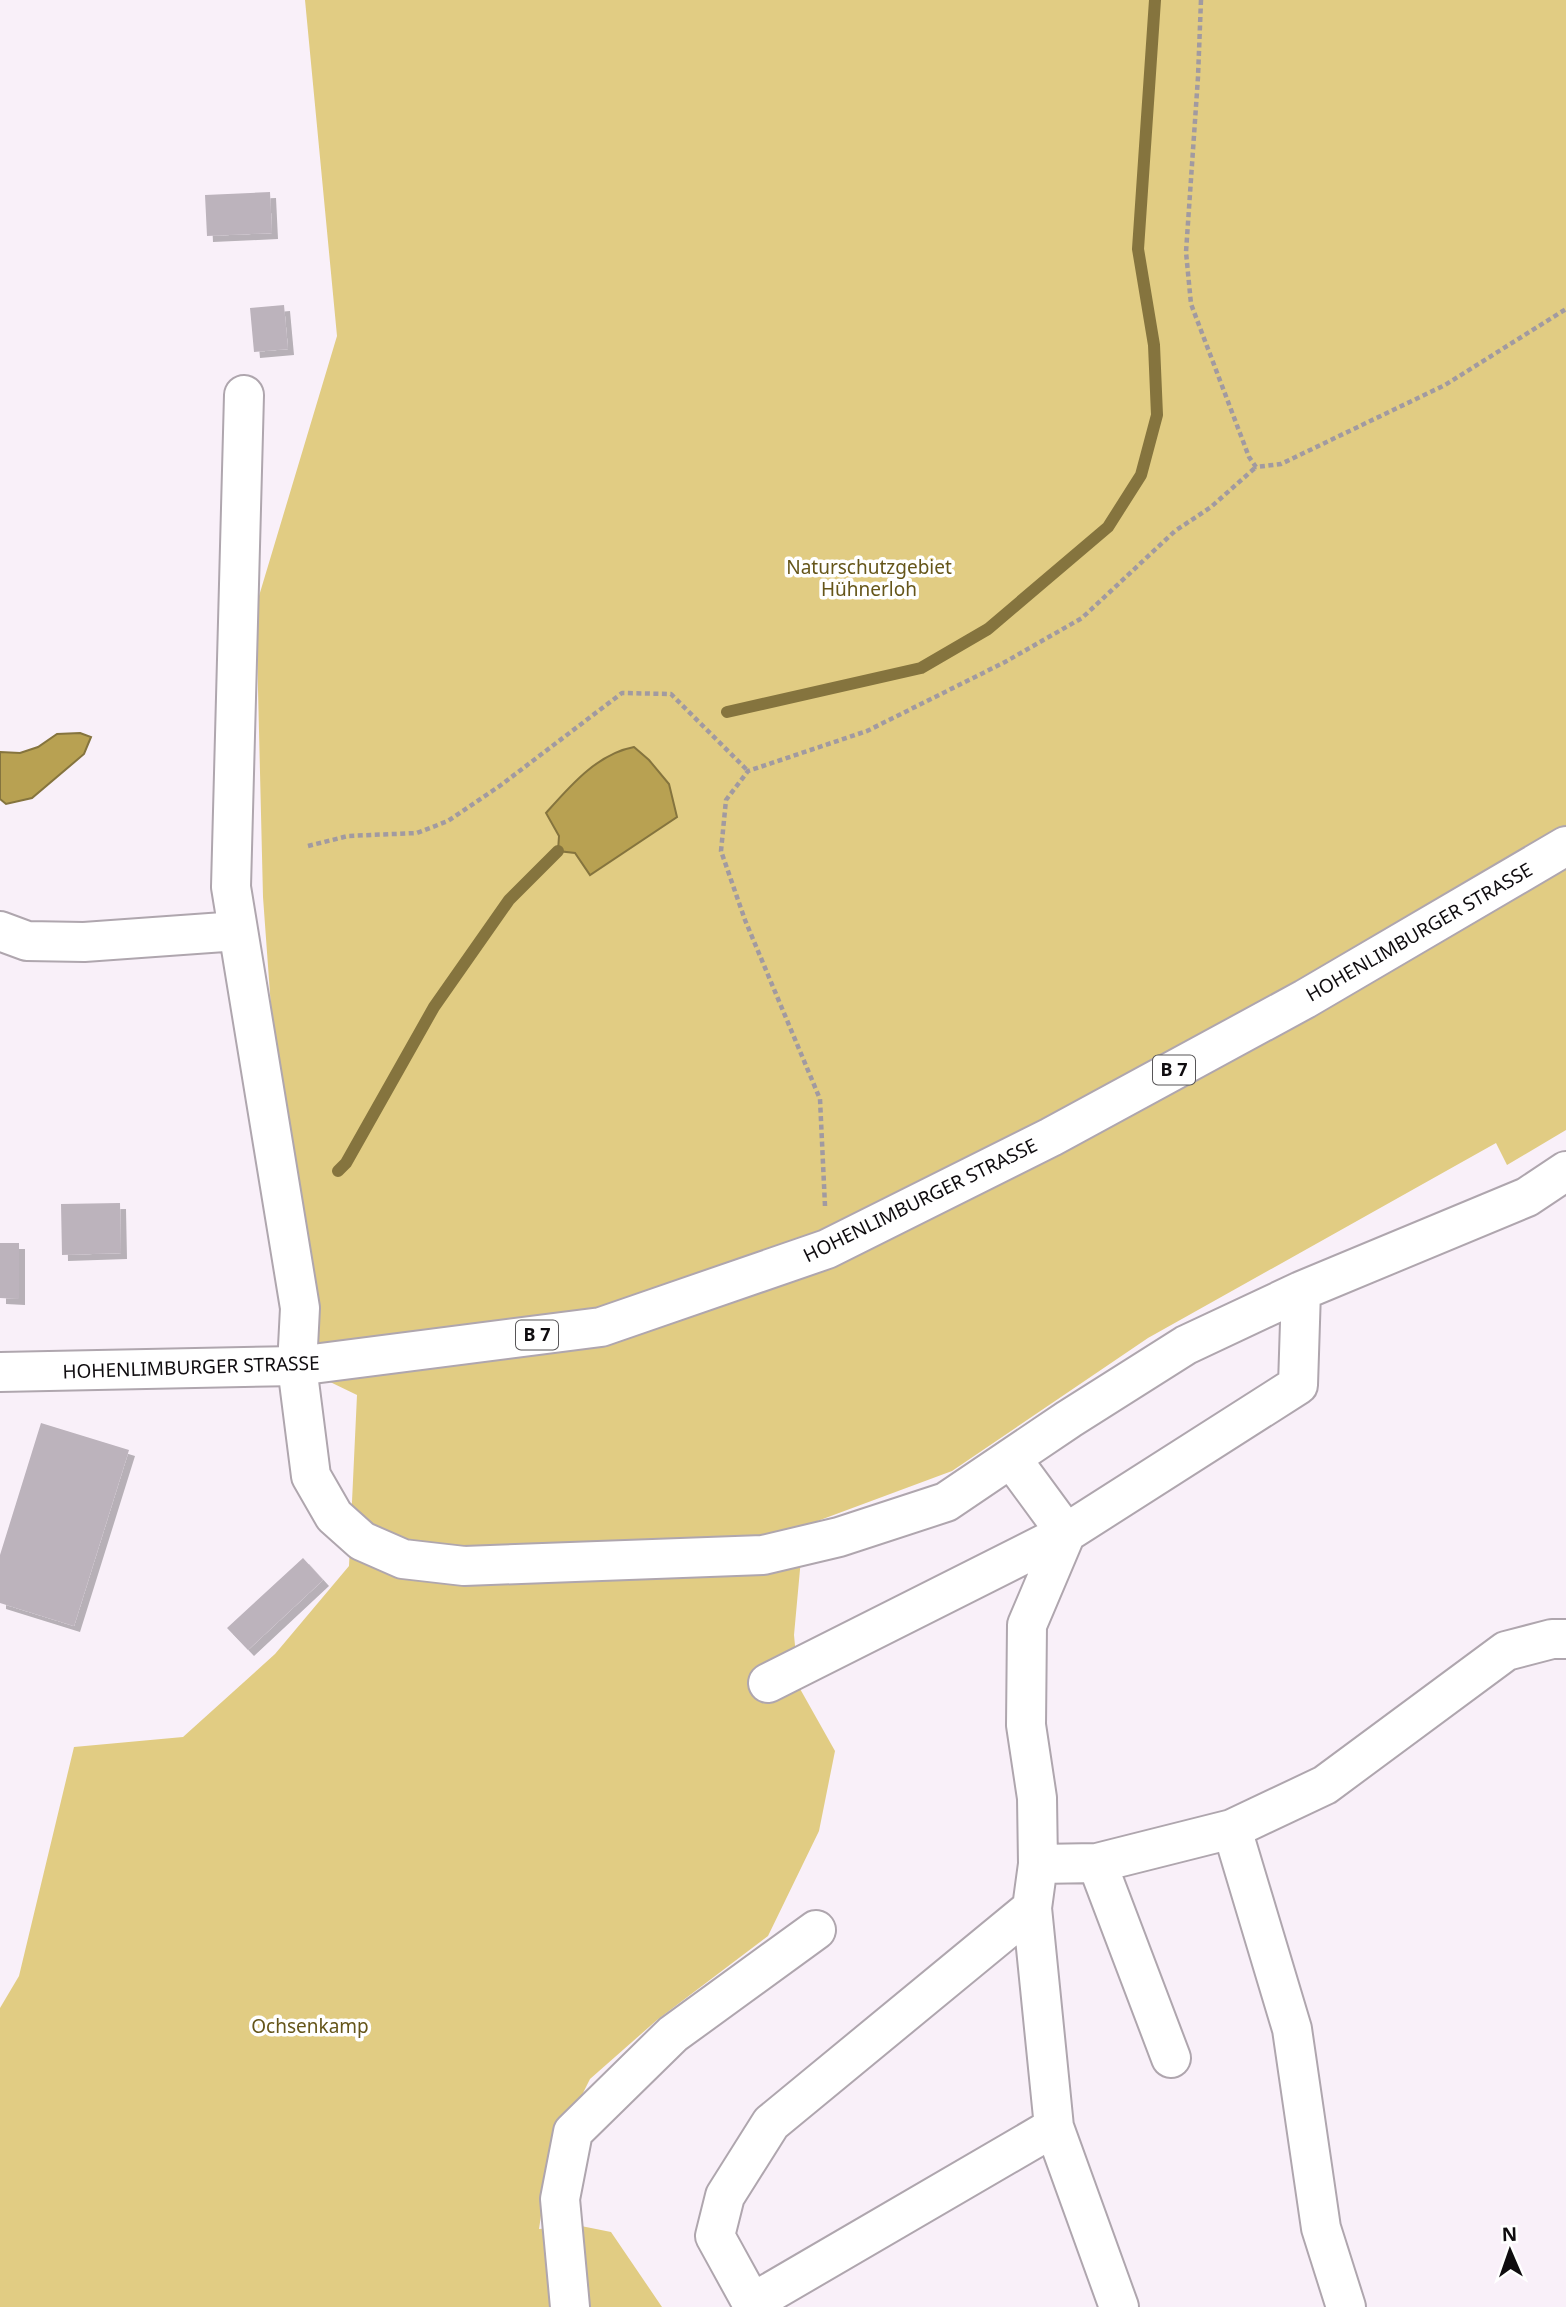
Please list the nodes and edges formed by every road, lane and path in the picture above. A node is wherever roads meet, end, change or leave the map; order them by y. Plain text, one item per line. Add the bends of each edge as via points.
1 (1201, 0) edge
2 (1566, 309) edge
3 (244, 395) dead end
4 (1256, 467) junction
5 (748, 771) junction
6 (308, 846) dead end
7 (1566, 846) edge
8 (0, 931) edge
9 (239, 931) junction
10 (1566, 1171) edge
11 (827, 1249) junction
12 (1301, 1291) junction
13 (297, 1366) junction
14 (0, 1372) edge
15 (1011, 1458) junction
16 (1066, 1533) junction
17 (1566, 1639) edge
18 (768, 1683) dead end
19 (1232, 1829) junction
20 (1097, 1863) junction
21 (1038, 1864) junction
22 (1032, 1908) junction
23 (816, 1930) dead end
24 (1171, 2058) dead end
25 (1054, 2127) junction
26 (753, 2305) edge
27 (570, 2307) edge
28 (1119, 2307) edge
29 (1346, 2307) edge

1 - 4 path via 1186,252 1191,304
2 - 4 path via 1445,385 1281,464
3 - 9 main road via 231,887
4 - 5 path via 1175,531 1082,618 867,732
5 - 6 path via 671,694 622,693 448,821 416,833 348,836
5 - 11 path via 726,800 721,851 820,1099
7 - 11 main road, HOHENLIMBURGER STRASSE / B 7 via 1306,999 1051,1137
8 - 9 main road via 27,941 84,942
9 - 13 main road via 300,1308
10 - 12 main road via 1528,1197
11 - 13 main road, HOHENLIMBURGER STRASSE / B 7 via 601,1327
12 - 15 main road via 1186,1345
12 - 16 main road via 1298,1385
13 - 14 main road, HOHENLIMBURGER STRASSE / B 7
13 - 15 main road via 311,1476 334,1516 362,1541 403,1559 464,1566 763,1555 839,1537 946,1502
15 - 16 main road
16 - 18 main road
16 - 21 main road via 1027,1625 1026,1725 1037,1798
17 - 19 main road via 1506,1651 1325,1785
19 - 20 main road
19 - 29 main road via 1292,2029 1321,2228
20 - 21 main road
20 - 24 main road
21 - 22 main road
22 - 25 main road
22 - 26 main road via 771,2123 725,2196 716,2236
23 - 27 main road via 673,2034 573,2132 560,2199
25 - 26 main road
25 - 28 main road

